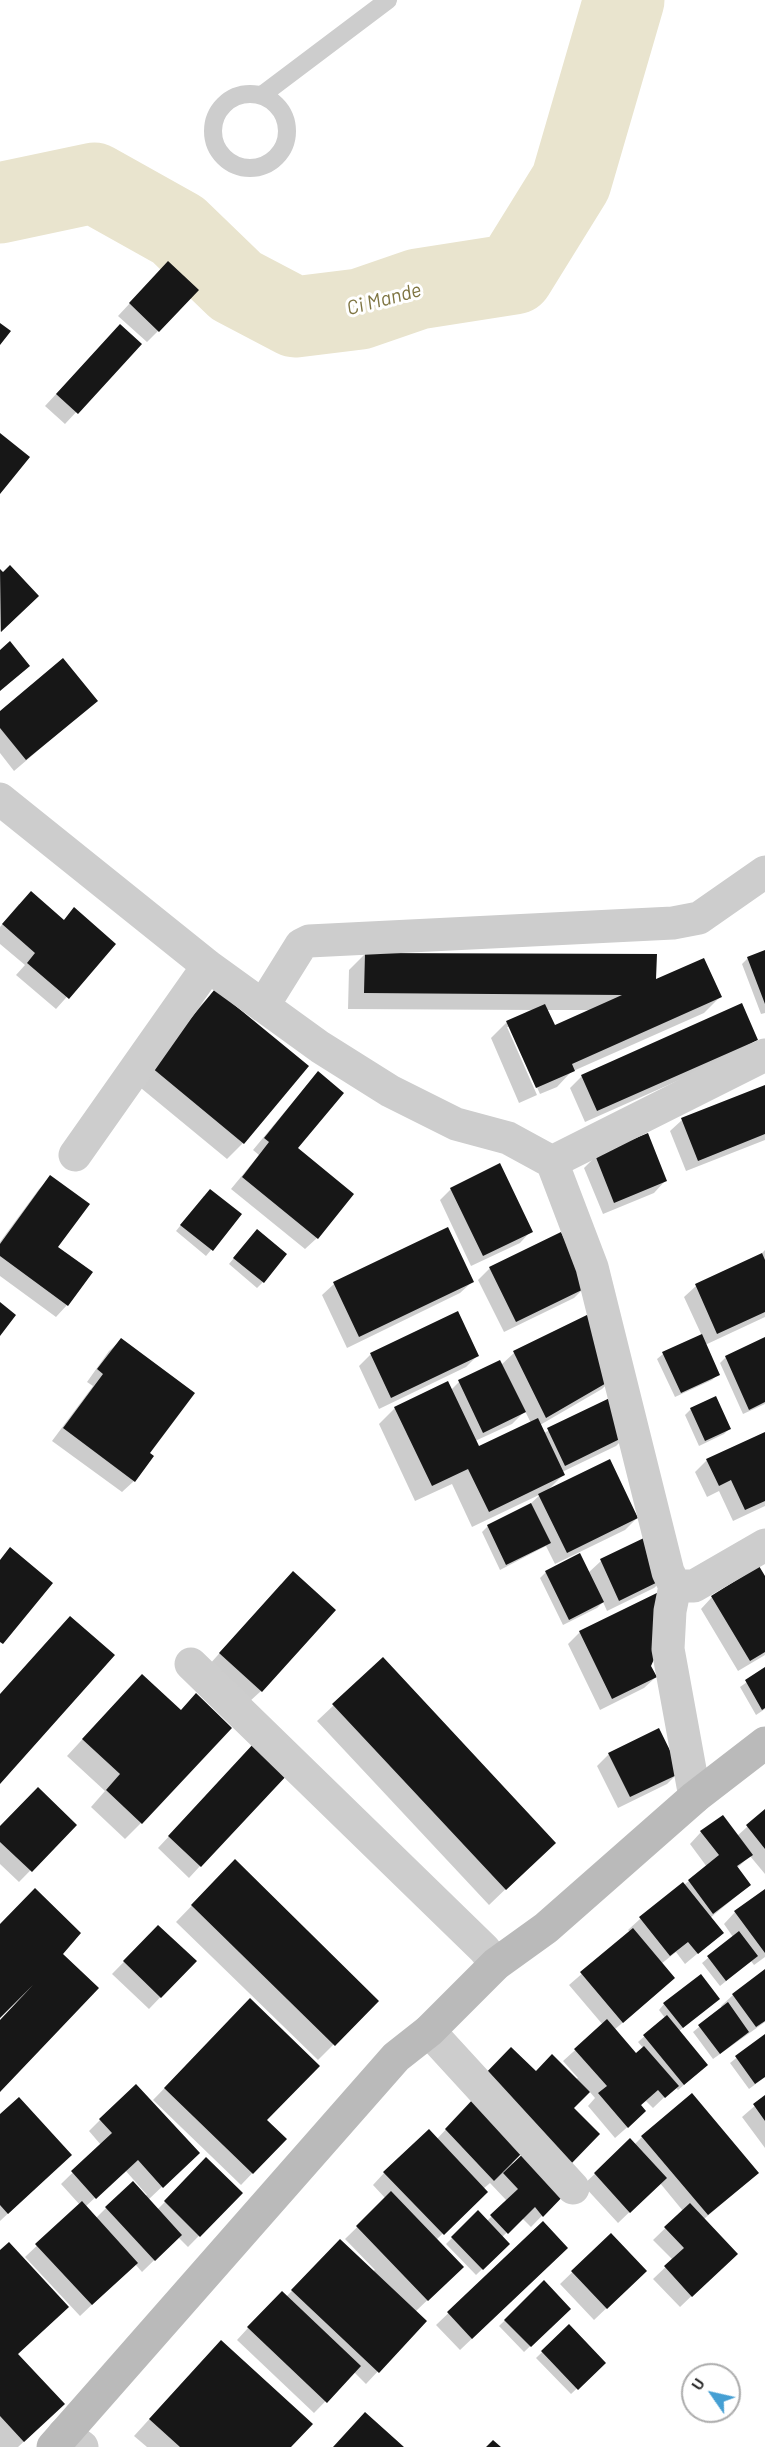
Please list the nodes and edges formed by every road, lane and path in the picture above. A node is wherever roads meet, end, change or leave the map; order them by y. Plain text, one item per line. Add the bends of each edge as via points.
1 (388, 0) edge
2 (262, 95) junction
3 (0, 799) edge
4 (765, 872) edge
5 (208, 966) junction
6 (263, 1006) junction
7 (765, 1055) edge
8 (75, 1155) dead end
9 (552, 1162) junction
10 (765, 1545) edge
11 (675, 1586) junction
12 (191, 1664) dead end
13 (765, 1743) edge
14 (695, 1797) junction
15 (496, 1964) junction
16 (429, 2031) junction
17 (573, 2188) dead end
18 (66, 2443) edge

1 - 2 lane
2 - 2 lane via 243,94 226,102 215,117 214,142 228,162 252,169 276,160 288,136 283,111
3 - 5 street
4 - 6 street via 699,918 673,923 309,941 301,945
5 - 6 street
5 - 8 street
6 - 9 street via 390,1091 456,1124 508,1138
7 - 9 street
9 - 11 street via 592,1267 668,1572
10 - 11 street via 694,1586
11 - 14 street via 668,1649
12 - 15 street
13 - 14 main road
14 - 15 main road via 546,1928
15 - 16 main road
16 - 17 street
16 - 18 main road via 396,2057

